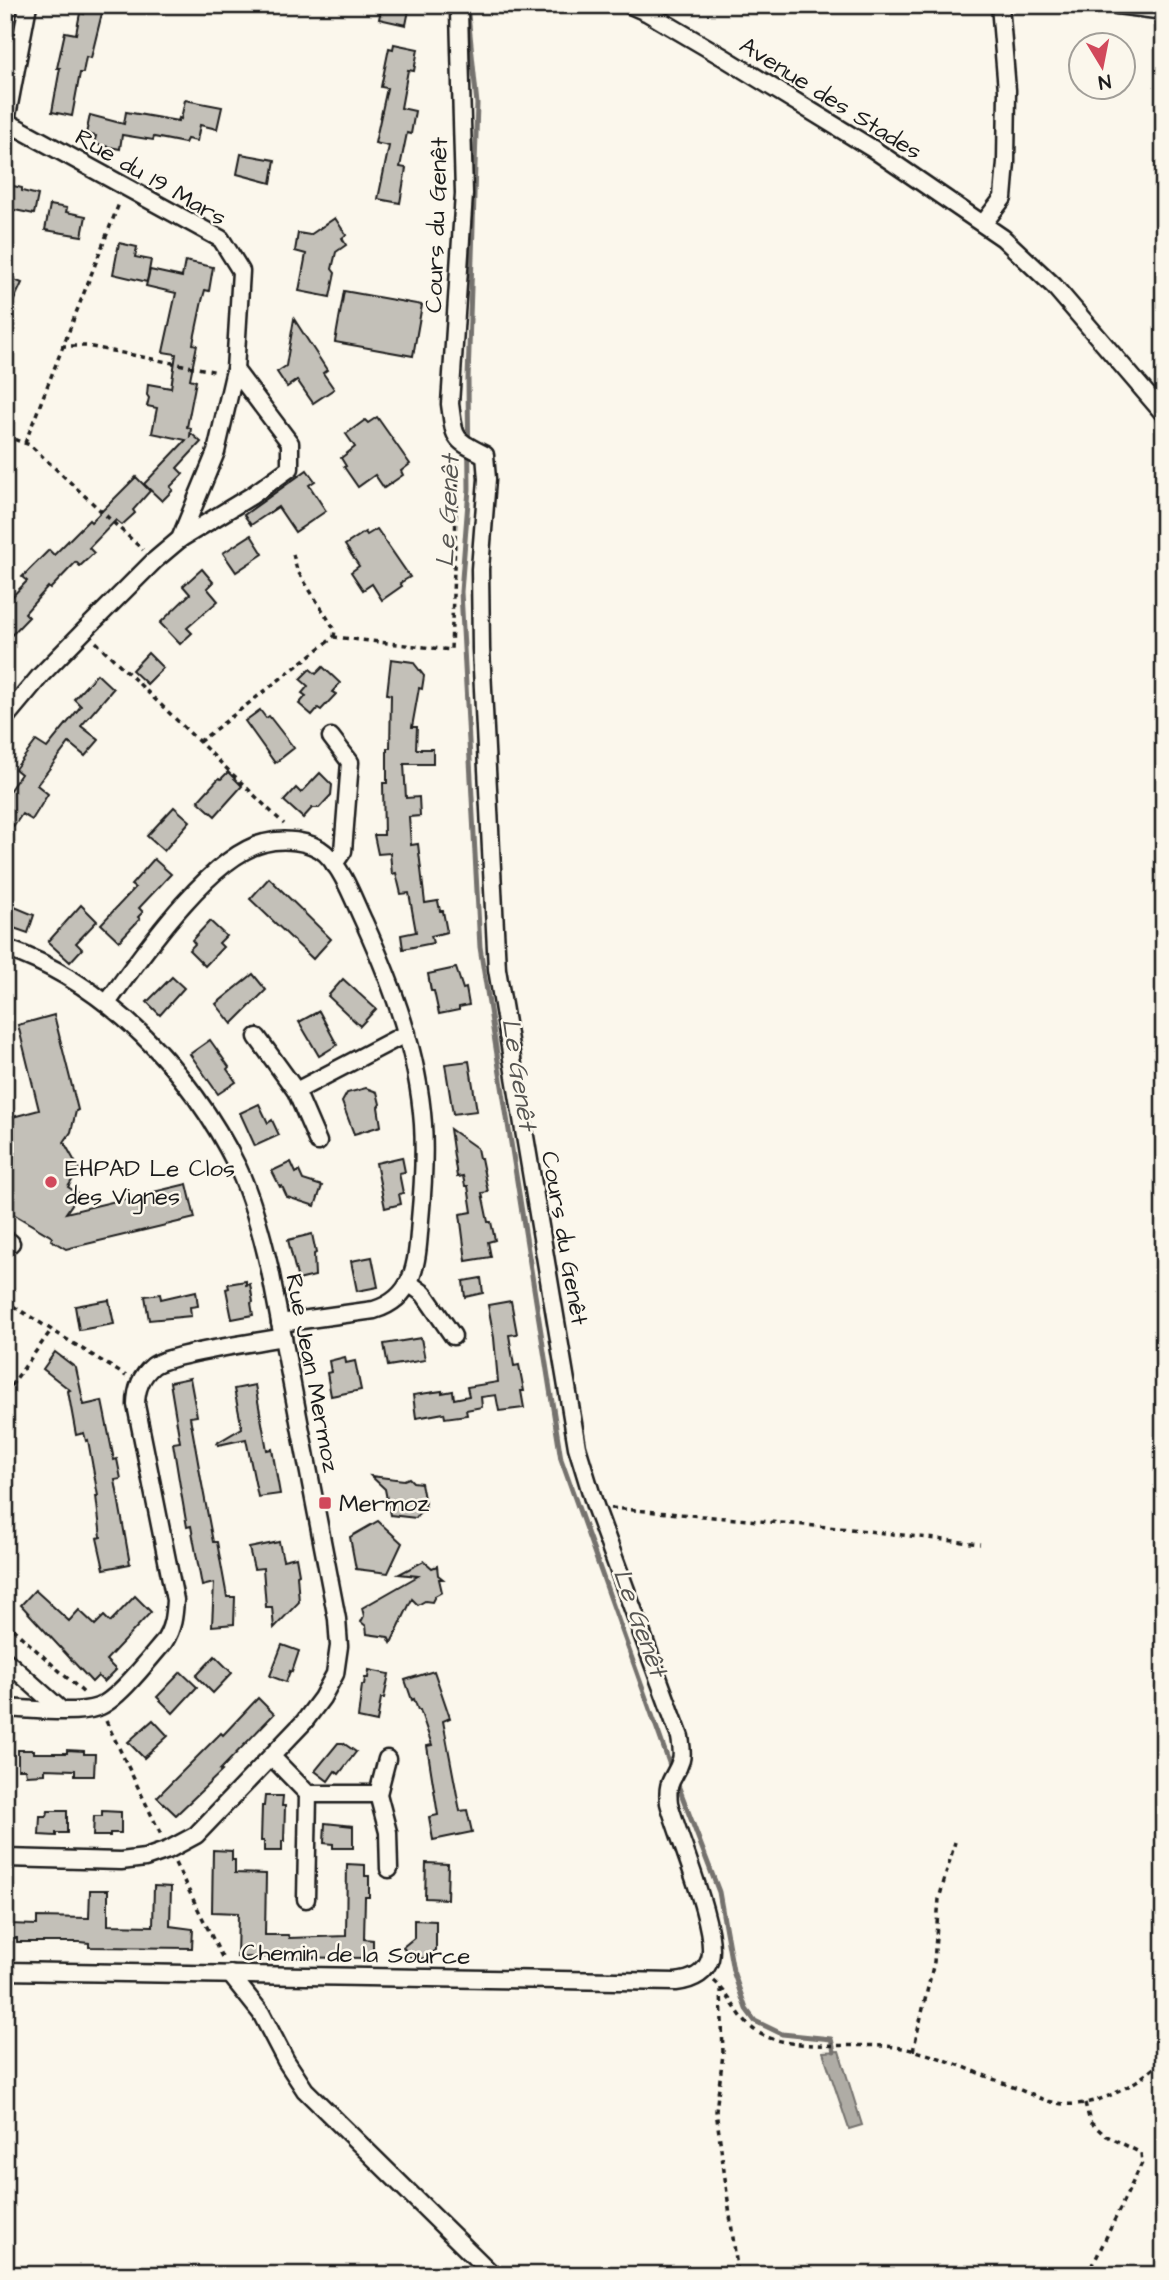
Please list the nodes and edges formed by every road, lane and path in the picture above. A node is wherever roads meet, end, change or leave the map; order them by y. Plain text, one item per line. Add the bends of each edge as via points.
1 (28, 5) edge
2 (456, 5) edge
3 (630, 5) edge
4 (1000, 5) edge
5 (1117, 5) edge
6 (1164, 11) edge
7 (6, 124) edge
8 (125, 187) junction
9 (983, 224) junction
10 (61, 346) junction
11 (235, 370) junction
12 (1164, 414) edge
13 (5, 436) edge
14 (25, 443) junction
15 (462, 444) junction
16 (180, 539) junction
17 (293, 554) dead end
18 (154, 561) junction
19 (84, 631) junction
20 (334, 637) junction
21 (5, 718) edge
22 (331, 737) dead end
23 (199, 742) junction
24 (288, 841) junction
25 (334, 864) junction
26 (5, 948) edge
27 (107, 1003) junction
28 (407, 1033) junction
29 (257, 1037) dead end
30 (296, 1091) junction
31 (318, 1142) dead end
32 (409, 1283) junction
33 (5, 1301) edge
34 (52, 1329) junction
35 (281, 1330) junction
36 (453, 1336) dead end
37 (139, 1386) junction
38 (5, 1394) edge
39 (595, 1506) junction
40 (981, 1544) dead end
41 (5, 1622) edge
42 (5, 1660) edge
43 (99, 1707) junction
44 (5, 1708) edge
45 (60, 1709) junction
46 (272, 1757) junction
47 (387, 1759) dead end
48 (308, 1794) junction
49 (378, 1794) junction
50 (955, 1842) dead end
51 (168, 1850) junction
52 (5, 1858) edge
53 (389, 1869) dead end
54 (306, 1899) dead end
55 (5, 1971) edge
56 (703, 1972) junction
57 (230, 1974) junction
58 (720, 1986) junction
59 (913, 2050) junction
60 (1164, 2059) edge
61 (1085, 2104) junction
62 (493, 2275) edge
63 (738, 2275) edge
64 (1088, 2275) edge

1 - 7 street
2 - 15 street, Cours du Genêt via 464,194 450,404 455,437
3 - 9 street, Avenue des Stades via 873,149
4 - 9 street via 1007,90 1006,162 1003,198
5 - 6 street
7 - 8 street, Rue du 19 Mars
8 - 10 path
8 - 11 street, Rue du 19 Mars via 220,239 241,271
9 - 12 street, Avenue des Stades via 1054,286
10 - 11 path via 87,346 219,372
10 - 14 path
11 - 16 street, Rue du 19 Mars via 216,452
11 - 16 street via 290,443 290,468
13 - 14 path
14 - 18 path
15 - 20 path via 456,466 451,650
15 - 39 street, Cours du Genêt via 485,455 481,649 497,969 578,1447
16 - 18 street, Rue du 19 Mars
17 - 20 path via 297,570 335,629
18 - 19 street, Rue du 19 Mars
19 - 21 street, Rue du 19 Mars
19 - 23 path
20 - 23 path
22 - 25 street via 350,762 343,851
23 - 24 path via 285,825
24 - 25 street via 322,851
24 - 27 street via 264,842 240,853 206,880 161,929
25 - 28 street via 388,975
26 - 27 street, Rue Jean Mermoz
27 - 35 street, Rue Jean Mermoz via 170,1064 220,1135 261,1230
28 - 30 street
28 - 32 street via 423,1124 422,1203 417,1257
29 - 30 street
30 - 31 street
32 - 35 street via 387,1306
32 - 36 street via 424,1294
33 - 34 path
34 - 37 path
34 - 38 path
35 - 37 street via 163,1360 146,1373
35 - 46 street, Rue Jean Mermoz via 337,1619 338,1646 335,1674 322,1699
37 - 43 street via 136,1405 175,1600 174,1620 164,1642 112,1699
39 - 40 path
39 - 56 street, Cours du Genêt via 680,1737 682,1758 667,1790 710,1936 709,1961
41 - 43 path
42 - 45 street
43 - 45 street
43 - 51 path
44 - 45 street
46 - 48 street
46 - 51 street, Rue Jean Mermoz via 196,1835
47 - 49 street
48 - 49 street
48 - 54 street
49 - 53 street via 388,1832
50 - 59 path via 940,1899 928,1994
51 - 52 street, Rue Jean Mermoz via 121,1861
51 - 57 path
55 - 57 street, Chemin de la Source
56 - 57 street, Chemin de la Source via 686,1981 667,1982
56 - 58 path
57 - 62 street via 261,2013 305,2090
58 - 59 path via 741,2017 759,2033 822,2045
58 - 63 path via 723,2054 716,2111
59 - 61 path via 1037,2096
60 - 61 path via 1128,2086
61 - 64 path via 1090,2122 1141,2153 1142,2163

